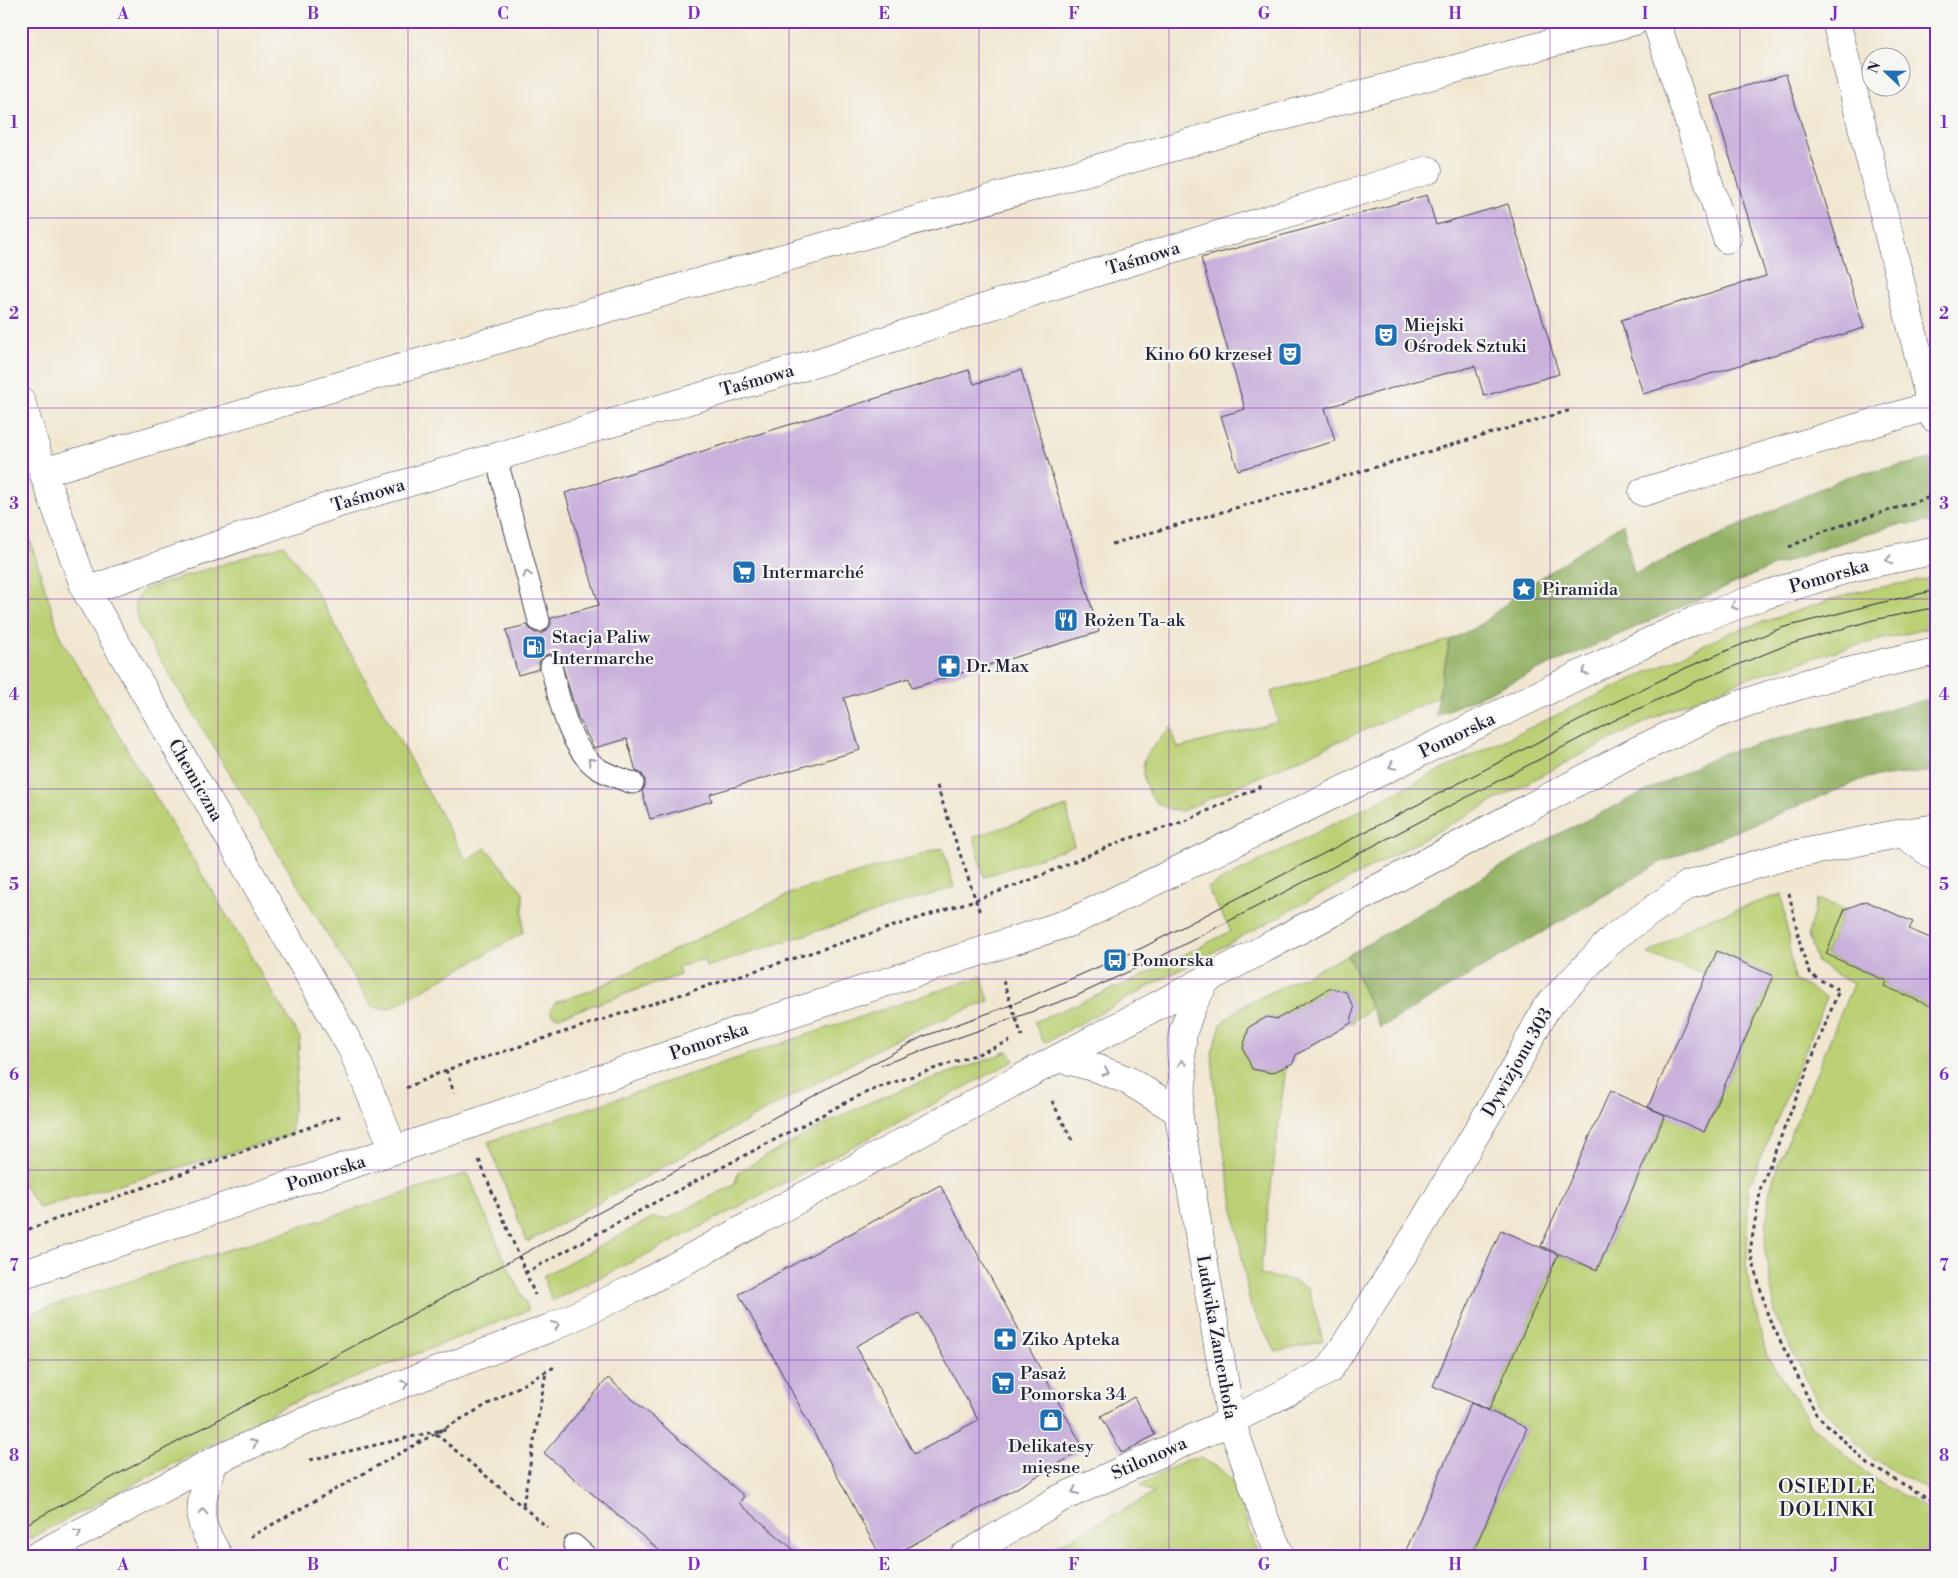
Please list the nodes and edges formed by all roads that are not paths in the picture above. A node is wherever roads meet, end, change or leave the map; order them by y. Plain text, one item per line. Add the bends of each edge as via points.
1 (1635, 21) edge
2 (1656, 21) edge
3 (1836, 21) edge
4 (1428, 170) dead end
5 (1727, 239) dead end
6 (21, 401) edge
7 (496, 457) junction
8 (43, 472) junction
9 (1643, 492) dead end
10 (1937, 550) edge
11 (86, 591) junction
12 (539, 622) dead end
13 (1937, 651) edge
14 (550, 666) dead end
15 (634, 783) dead end
16 (1937, 828) edge
17 (1902, 833) junction
18 (1937, 858) edge
19 (1206, 980) junction
20 (1060, 1058) junction
21 (1178, 1111) junction
22 (394, 1150) junction
23 (21, 1274) edge
24 (1231, 1421) junction
25 (214, 1461) junction
26 (35, 1557) edge
27 (219, 1557) edge
28 (962, 1557) edge
29 (1281, 1557) edge

1 - 8 street via 1077,174
2 - 5 street
3 - 9 street via 1932,412
4 - 7 street, Taśmowa via 819,362
6 - 8 street, Chemiczna
7 - 11 street, Taśmowa via 339,503
12 -> 7 lane
8 - 11 street, Chemiczna
10 -> 22 street, Pomorska via 1854,567 1694,621 1071,922 749,1027
11 - 22 street, Chemiczna via 352,1049
13 - 19 street via 1819,680 1724,711 1634,752
15 -> 14 lane via 613,776 587,758 566,724
16 - 17 street, Dywizjonu 303
17 - 18 street
17 - 24 street, Dywizjonu 303 via 1782,857 1688,885 1614,938 1546,1008 1420,1228 1329,1370
19 - 20 street
21 -> 19 street, Ludwika Zamenhofa via 1183,1076 1183,1032
20 -> 21 street via 1127,1080
25 -> 20 street via 300,1423 550,1328 594,1308
21 - 24 street, Ludwika Zamenhofa
22 - 23 street, Pomorska
24 -> 28 street, Stilonowa via 1059,1499
24 - 29 street, Ludwika Zamenhofa
26 -> 25 street
27 -> 25 street via 203,1525 202,1510

